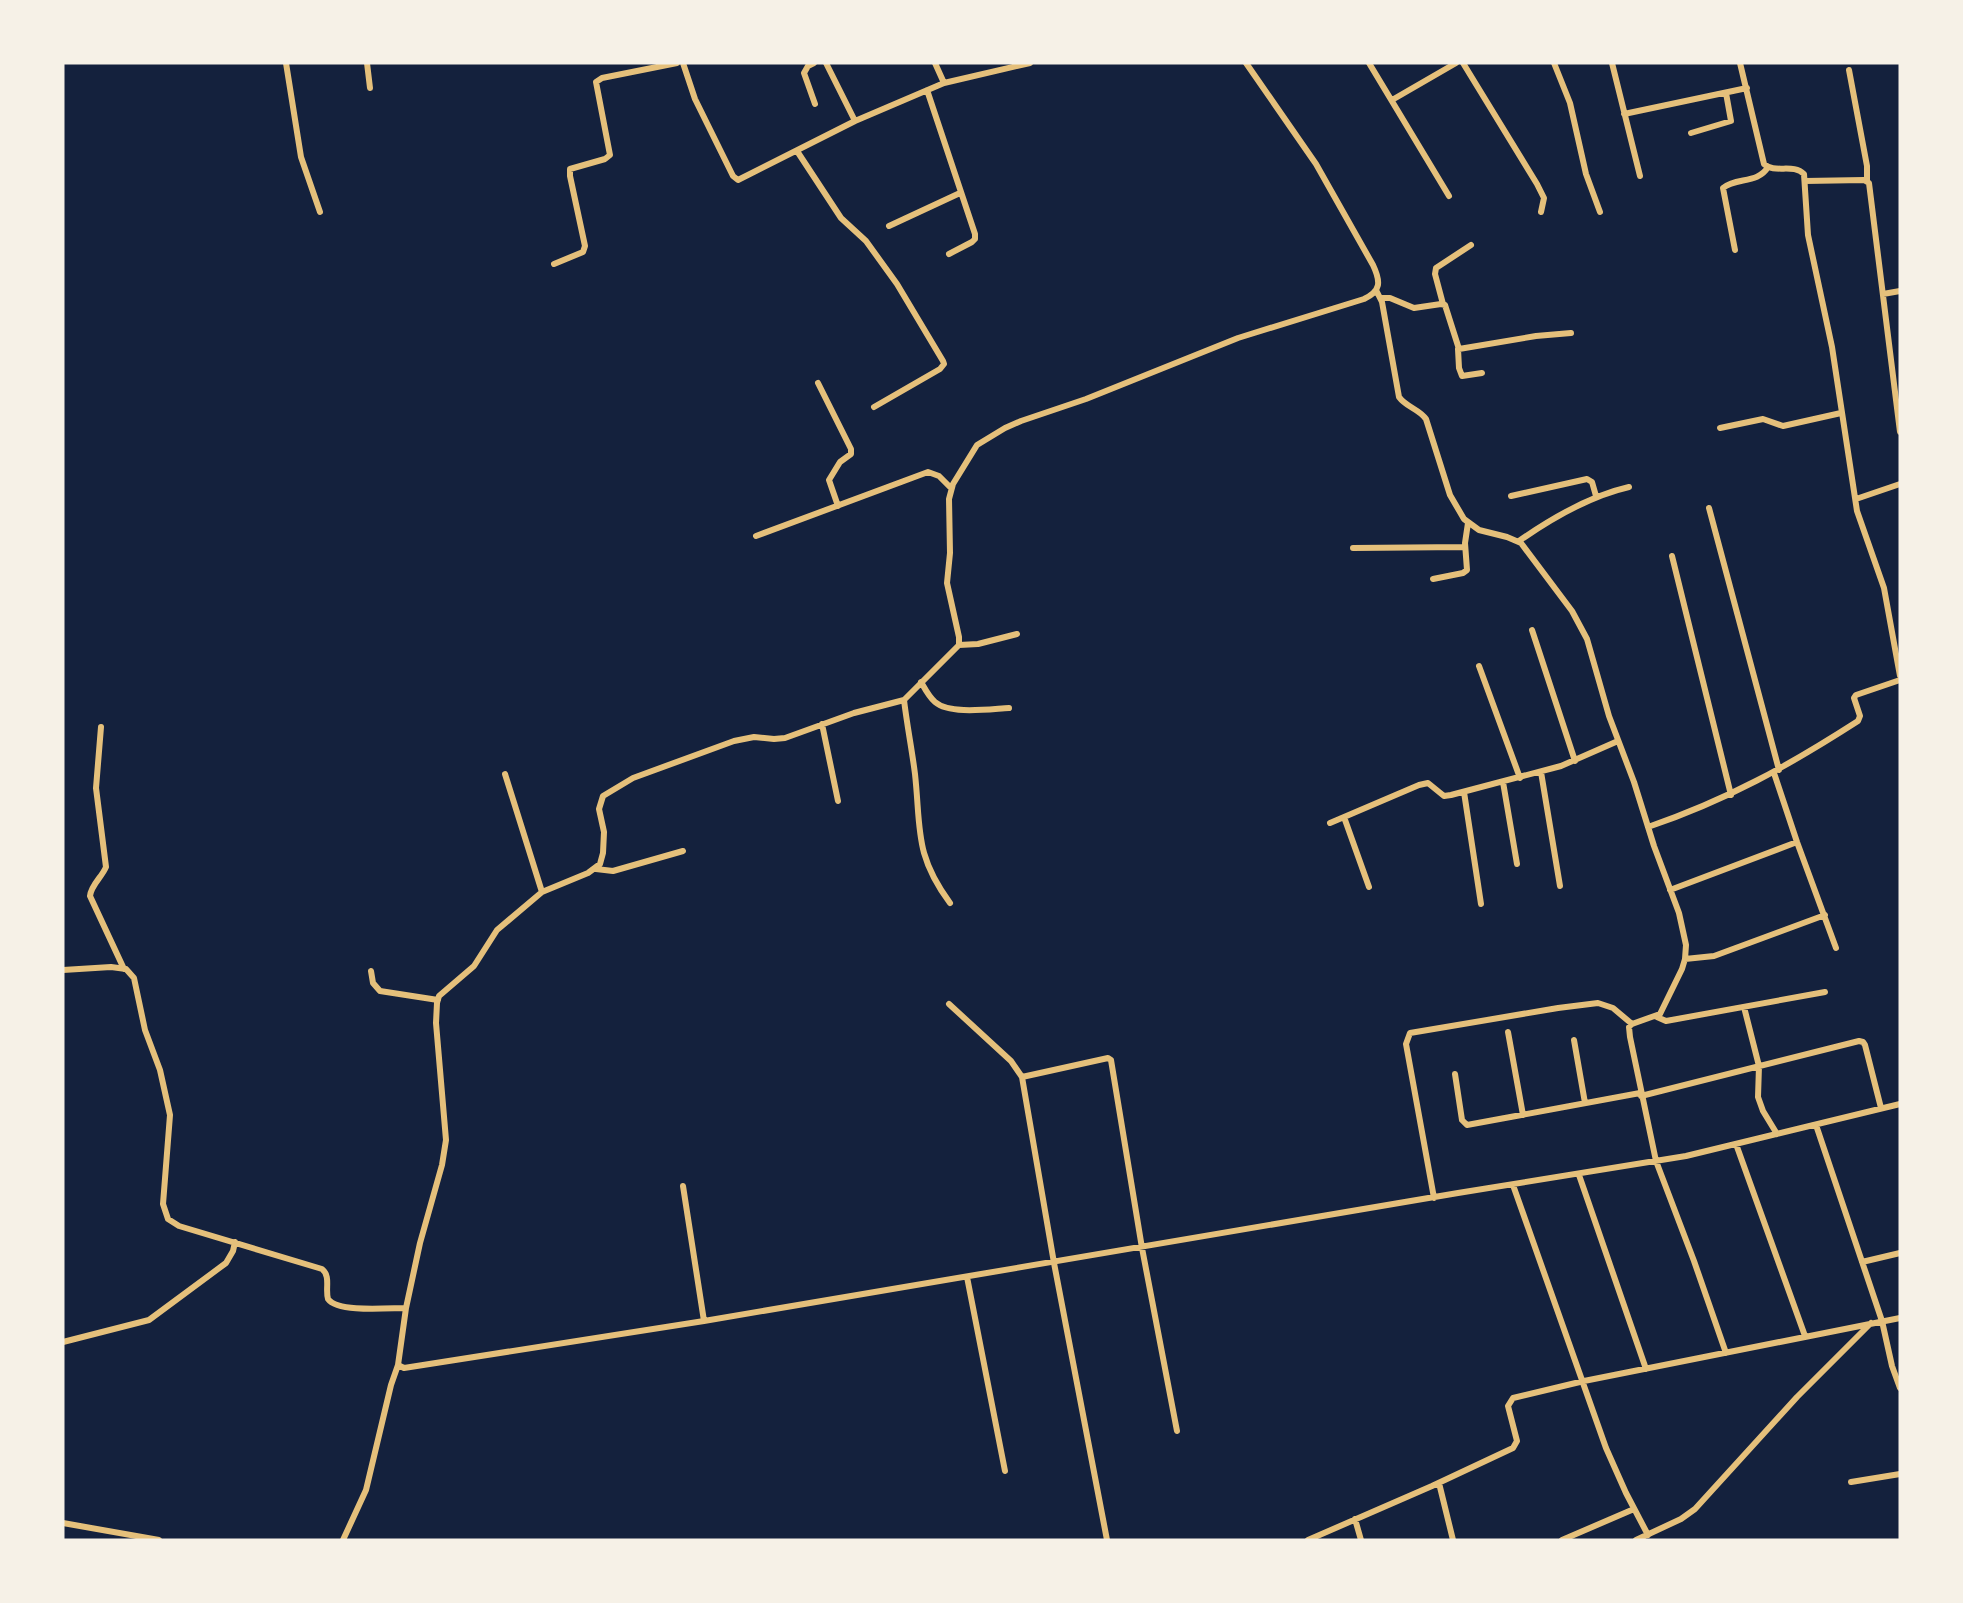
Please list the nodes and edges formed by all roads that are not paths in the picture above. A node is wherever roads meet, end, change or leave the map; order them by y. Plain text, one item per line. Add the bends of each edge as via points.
1 (286, 63) edge
2 (368, 63) edge
3 (677, 63) edge
4 (683, 63) edge
5 (814, 63) edge
6 (826, 63) edge
7 (935, 63) edge
8 (992, 63) edge
9 (1030, 63) edge
10 (1246, 63) edge
11 (1369, 63) edge
12 (1456, 63) edge
13 (1463, 63) edge
14 (1554, 63) edge
15 (1612, 63) edge
16 (1740, 63) edge
17 (996, 70) junction
18 (1850, 70) dead end
19 (944, 83) junction
20 (370, 88) dead end
21 (1747, 88) junction
22 (927, 90) junction
23 (1726, 93) junction
24 (1392, 100) junction
25 (815, 104) dead end
26 (1624, 114) junction
27 (855, 121) junction
28 (1691, 133) dead end
29 (797, 151) junction
30 (1768, 167) junction
31 (1640, 176) dead end
32 (1805, 180) junction
33 (1867, 181) junction
34 (960, 194) junction
35 (1449, 196) dead end
36 (320, 212) dead end
37 (1541, 212) dead end
38 (1600, 212) dead end
39 (889, 226) dead end
40 (1471, 245) dead end
41 (1735, 250) dead end
42 (949, 254) dead end
43 (554, 264) dead end
44 (1376, 290) junction
45 (1900, 291) edge
46 (1884, 294) junction
47 (1381, 298) junction
48 (1443, 304) junction
49 (1571, 333) dead end
50 (1458, 349) junction
51 (1482, 373) dead end
52 (818, 383) dead end
53 (874, 407) dead end
54 (1841, 413) junction
55 (1720, 428) dead end
56 (1900, 432) edge
57 (1900, 484) edge
58 (1629, 487) dead end
59 (951, 488) junction
60 (1511, 496) dead end
61 (1596, 496) junction
62 (1856, 499) junction
63 (838, 506) junction
64 (1709, 508) dead end
65 (1467, 523) junction
66 (756, 536) dead end
67 (1519, 541) junction
68 (1465, 547) junction
69 (1353, 548) dead end
70 (1672, 556) dead end
71 (1434, 579) dead end
72 (1532, 630) dead end
73 (1017, 634) dead end
74 (959, 645) junction
75 (1479, 666) dead end
76 (1900, 678) edge
77 (921, 682) junction
78 (904, 700) junction
79 (1009, 708) dead end
80 (822, 724) junction
81 (101, 727) dead end
82 (1618, 741) junction
83 (1575, 761) junction
84 (1776, 771) junction
85 (1541, 772) junction
86 (505, 774) dead end
87 (1520, 778) junction
88 (1503, 782) junction
89 (1464, 792) junction
90 (1731, 795) junction
91 (838, 801) dead end
92 (1344, 817) junction
93 (1330, 823) dead end
94 (1648, 827) junction
95 (1797, 842) junction
96 (683, 850) dead end
97 (1517, 864) dead end
98 (596, 869) junction
99 (1560, 886) dead end
100 (1370, 887) dead end
101 (1670, 890) junction
102 (542, 892) junction
103 (950, 903) dead end
104 (1481, 904) dead end
105 (1825, 915) junction
106 (1836, 948) dead end
107 (1685, 959) junction
108 (124, 969) junction
109 (63, 970) edge
110 (370, 971) dead end
111 (1825, 992) dead end
112 (438, 1000) junction
113 (949, 1004) dead end
114 (1745, 1010) junction
115 (1657, 1017) junction
116 (1632, 1024) junction
117 (1508, 1032) dead end
118 (1574, 1040) dead end
119 (1759, 1066) junction
120 (1455, 1074) dead end
121 (1022, 1077) junction
122 (1641, 1094) junction
123 (1585, 1103) junction
124 (1900, 1104) edge
125 (1881, 1108) junction
126 (1523, 1114) junction
127 (1816, 1125) junction
128 (1777, 1134) junction
129 (1736, 1144) junction
130 (1656, 1161) junction
131 (1579, 1174) junction
132 (1513, 1185) junction
133 (683, 1186) dead end
134 (1434, 1198) junction
135 (235, 1242) junction
136 (1142, 1248) junction
137 (1900, 1253) edge
138 (1862, 1262) junction
139 (1054, 1263) junction
140 (967, 1277) junction
141 (406, 1308) junction
142 (1900, 1318) edge
143 (1882, 1321) junction
144 (704, 1322) junction
145 (1871, 1323) junction
146 (1805, 1336) junction
147 (63, 1342) edge
148 (1726, 1353) junction
149 (398, 1365) junction
150 (1646, 1369) junction
151 (1584, 1381) junction
152 (1900, 1388) edge
153 (1177, 1431) dead end
154 (1005, 1471) dead end
155 (1900, 1474) edge
156 (1851, 1482) dead end
157 (1439, 1483) junction
158 (1634, 1509) junction
159 (1355, 1519) junction
160 (63, 1522) edge
161 (1648, 1535) junction
162 (159, 1540) edge
163 (343, 1540) edge
164 (1107, 1540) edge
165 (1308, 1540) edge
166 (1361, 1540) edge
167 (1452, 1540) edge
168 (1562, 1540) edge
169 (1636, 1540) edge

1 - 36 street via 299,149
2 - 20 street
3 - 43 street via 596,82 610,155 570,169 585,246 583,252
4 - 29 street via 695,99 735,179
5 - 25 street via 804,73
6 - 27 street
7 - 19 street
8 - 17 street
9 - 17 street
10 - 44 street via 1316,164 1373,265 1378,277
11 - 24 street
12 - 24 street
13 - 37 street via 1538,184 1544,198
14 - 38 street via 1570,103 1586,174
15 - 26 street
16 - 21 street
17 - 19 street
18 - 33 street
19 - 22 street
21 - 23 street
21 - 30 street via 1762,159
22 - 27 street
22 - 34 street
23 - 26 street
23 - 28 street via 1731,121
24 - 35 street
26 - 31 street
27 - 29 street
29 - 53 street via 841,218 866,241 897,284 944,364
30 - 32 street via 1802,171
30 - 41 street via 1759,177 1723,188
32 - 33 street
32 - 54 street via 1808,235 1832,347
33 - 46 street
34 - 39 street
34 - 42 street via 975,239
40 - 48 street via 1436,268
44 - 47 street
44 - 59 street via 1364,299 1239,338 1005,428 977,445
45 - 46 street
46 - 56 street
47 - 48 street via 1414,309
47 - 65 street via 1399,397 1426,419 1450,495
48 - 50 street
49 - 50 street
50 - 51 street via 1462,376
52 - 63 street via 851,449 829,480
54 - 55 street via 1782,426 1763,418
54 - 62 street
57 - 62 street
58 - 61 street
59 - 63 street via 928,472
59 - 74 street via 947,583
60 - 61 street via 1587,479 1592,482
61 - 67 street
62 - 76 street via 1884,588
63 - 66 street
64 - 84 street
65 - 67 street
65 - 68 street
67 - 82 street via 1583,629
68 - 69 street
68 - 71 street via 1466,572
70 - 90 street
72 - 83 street
73 - 74 street via 986,643
74 - 77 street
75 - 87 street
76 - 84 street via 1856,695 1858,721
77 - 78 street
77 - 79 street via 942,707
78 - 80 street
78 - 103 street via 922,846 930,873
80 - 91 street
80 - 98 street via 785,738 734,741 614,788 600,802 604,846
81 - 108 street via 96,788 105,867 90,896
82 - 83 street
82 - 94 street
83 - 85 street
84 - 90 street
84 - 95 street
85 - 87 street
85 - 99 street
86 - 102 street
87 - 88 street
88 - 89 street
88 - 97 street
89 - 92 street via 1444,796 1424,783
89 - 104 street
90 - 94 street
92 - 93 street
92 - 100 street
94 - 101 street
95 - 101 street
95 - 105 street
96 - 98 street via 613,871
98 - 102 street
101 - 107 street via 1682,924
102 - 112 street via 497,930 474,966 444,990
105 - 106 street
105 - 107 street via 1713,956
107 - 115 street
108 - 109 street
108 - 135 street via 131,973 136,985 170,1115 165,1215 179,1226
110 - 112 street via 380,991
111 - 114 street
112 - 141 street via 437,1043 446,1140
113 - 121 street via 1011,1061
114 - 115 street via 1666,1021
114 - 119 street
115 - 116 street
116 - 122 street via 1630,1037
116 - 134 street via 1613,1008 1598,1003 1410,1033 1406,1044
117 - 126 street
118 - 123 street
119 - 122 street
119 - 125 street via 1863,1042
119 - 128 street via 1758,1097
120 - 126 street via 1464,1123
121 - 136 street via 1110,1060
121 - 139 street
122 - 123 street
122 - 130 street
123 - 126 street
124 - 125 street
125 - 127 street
127 - 128 street
127 - 138 street
128 - 129 street
129 - 130 street
129 - 146 street
130 - 131 street
130 - 148 street
131 - 132 street
131 - 150 street
132 - 134 street
132 - 151 street
133 - 144 street
134 - 136 street
135 - 141 street via 322,1269 327,1277 328,1299 336,1306
135 - 147 street via 226,1263 155,1317
136 - 139 street
136 - 153 street
137 - 138 street
138 - 143 street
139 - 140 street
139 - 164 street
140 - 144 street
140 - 154 street
141 - 149 street
142 - 143 street
143 - 145 street
143 - 152 street
144 - 149 street via 404,1368
145 - 146 street
145 - 161 street via 1695,1509
146 - 148 street
148 - 150 street
149 - 163 street via 366,1490
150 - 151 street
151 - 157 street via 1513,1398 1508,1406 1516,1442 1513,1448
151 - 158 street via 1606,1448
155 - 156 street
157 - 159 street
157 - 167 street
158 - 161 street
158 - 168 street
159 - 165 street
159 - 166 street
160 - 162 street
161 - 169 street

